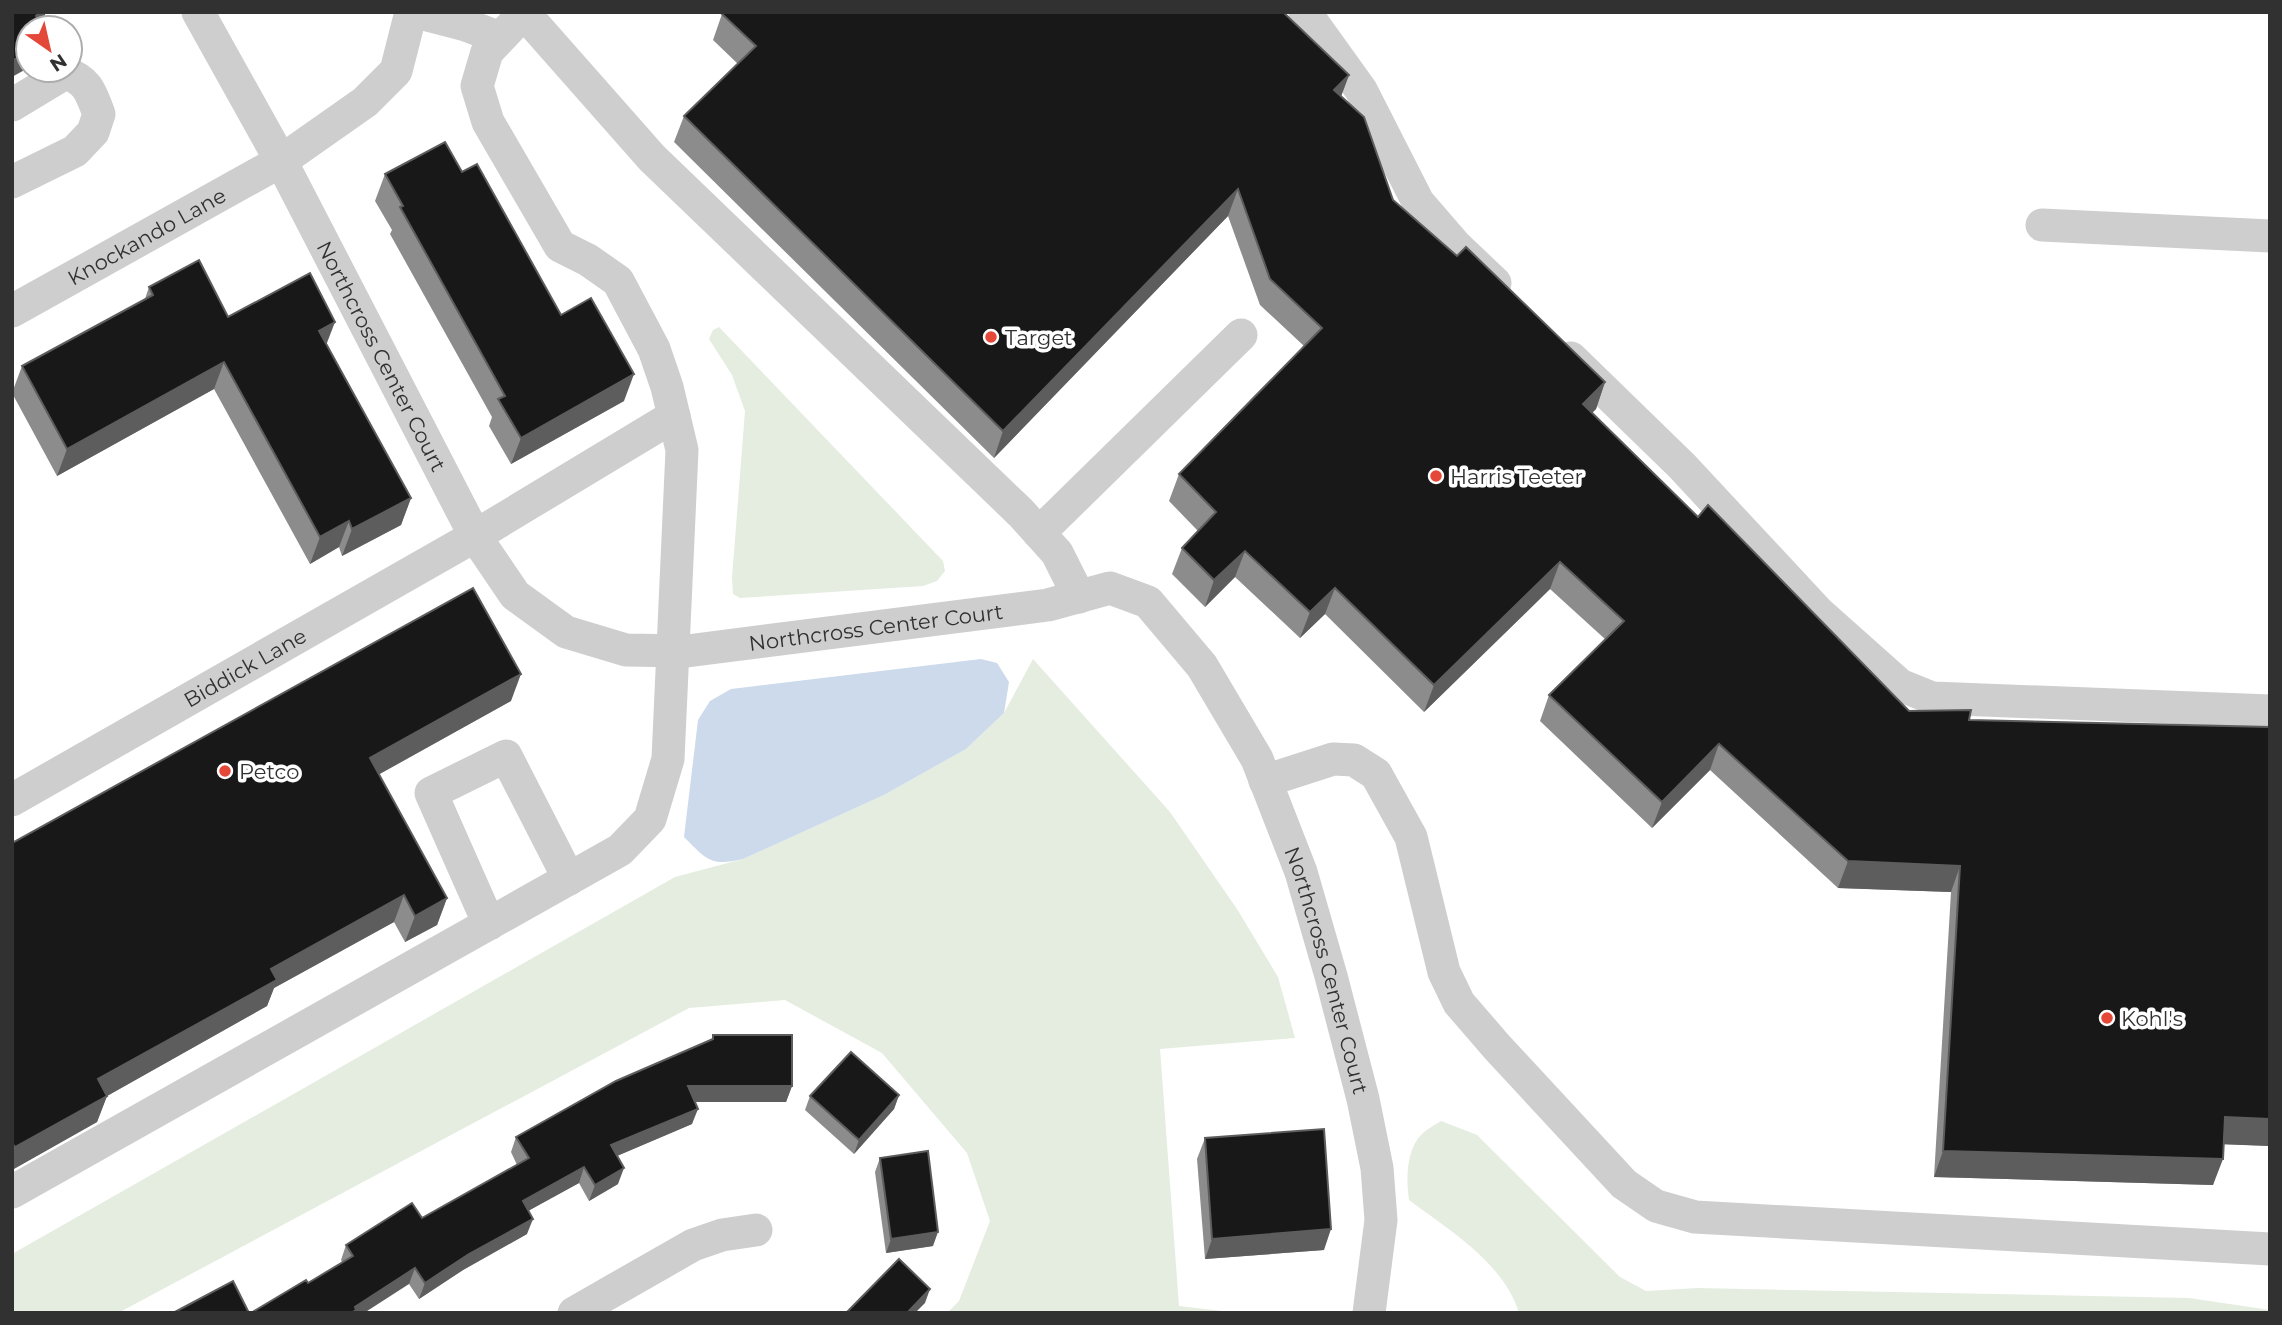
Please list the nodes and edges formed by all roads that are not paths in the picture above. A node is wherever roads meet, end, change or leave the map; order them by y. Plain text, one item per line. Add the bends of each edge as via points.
1 (198, 12) edge
2 (413, 12) edge
3 (1305, 12) edge
4 (500, 38) junction
5 (12, 105) edge
6 (281, 161) junction
7 (12, 182) edge
8 (2042, 225) dead end
9 (2270, 236) edge
10 (1520, 308) edge
11 (12, 311) edge
12 (1241, 335) dead end
13 (1548, 335) edge
14 (674, 416) junction
15 (1039, 533) junction
16 (475, 536) junction
17 (1079, 597) junction
18 (672, 650) junction
19 (2270, 711) edge
20 (1265, 780) junction
21 (12, 800) edge
22 (569, 879) junction
23 (489, 924) junction
24 (12, 1192) edge
25 (755, 1230) dead end
26 (2270, 1249) edge
27 (589, 1309) edge
28 (1369, 1313) edge

1 - 6 street, Northcross Center Court
2 - 4 street
2 - 6 street, Knockando Lane via 396,71 365,102
3 - 10 street via 1361,90 1418,202
4 - 14 street via 487,52 477,86 488,122 561,246 618,281 654,349
4 - 15 street via 524,13 652,158
5 - 7 street via 65,73 79,78 99,114 93,132 75,151
6 - 11 street, Knockando Lane
6 - 16 street, Northcross Center Court
8 - 9 street
12 - 15 street
13 - 19 street via 1682,466 1818,612 1900,685 1932,698
14 - 16 street, Biddick Lane
14 - 18 street via 681,450
15 - 17 street via 1057,553
16 - 18 street, Northcross Center Court via 515,595 566,632 626,650
16 - 21 street, Biddick Lane
17 - 18 street, Northcross Center Court via 1048,605
17 - 20 street, Northcross Center Court via 1110,588 1148,602 1202,666
18 - 22 street via 668,759 650,819 620,850
20 - 26 street via 1333,759 1354,760 1376,774 1411,837 1444,972 1459,1003 1624,1184 1656,1206 1695,1217
20 - 28 street, Northcross Center Court via 1301,872 1363,1099 1377,1168 1381,1220
22 - 23 street
22 - 23 street via 506,756 431,793
23 - 24 street
25 - 27 street via 694,1245

